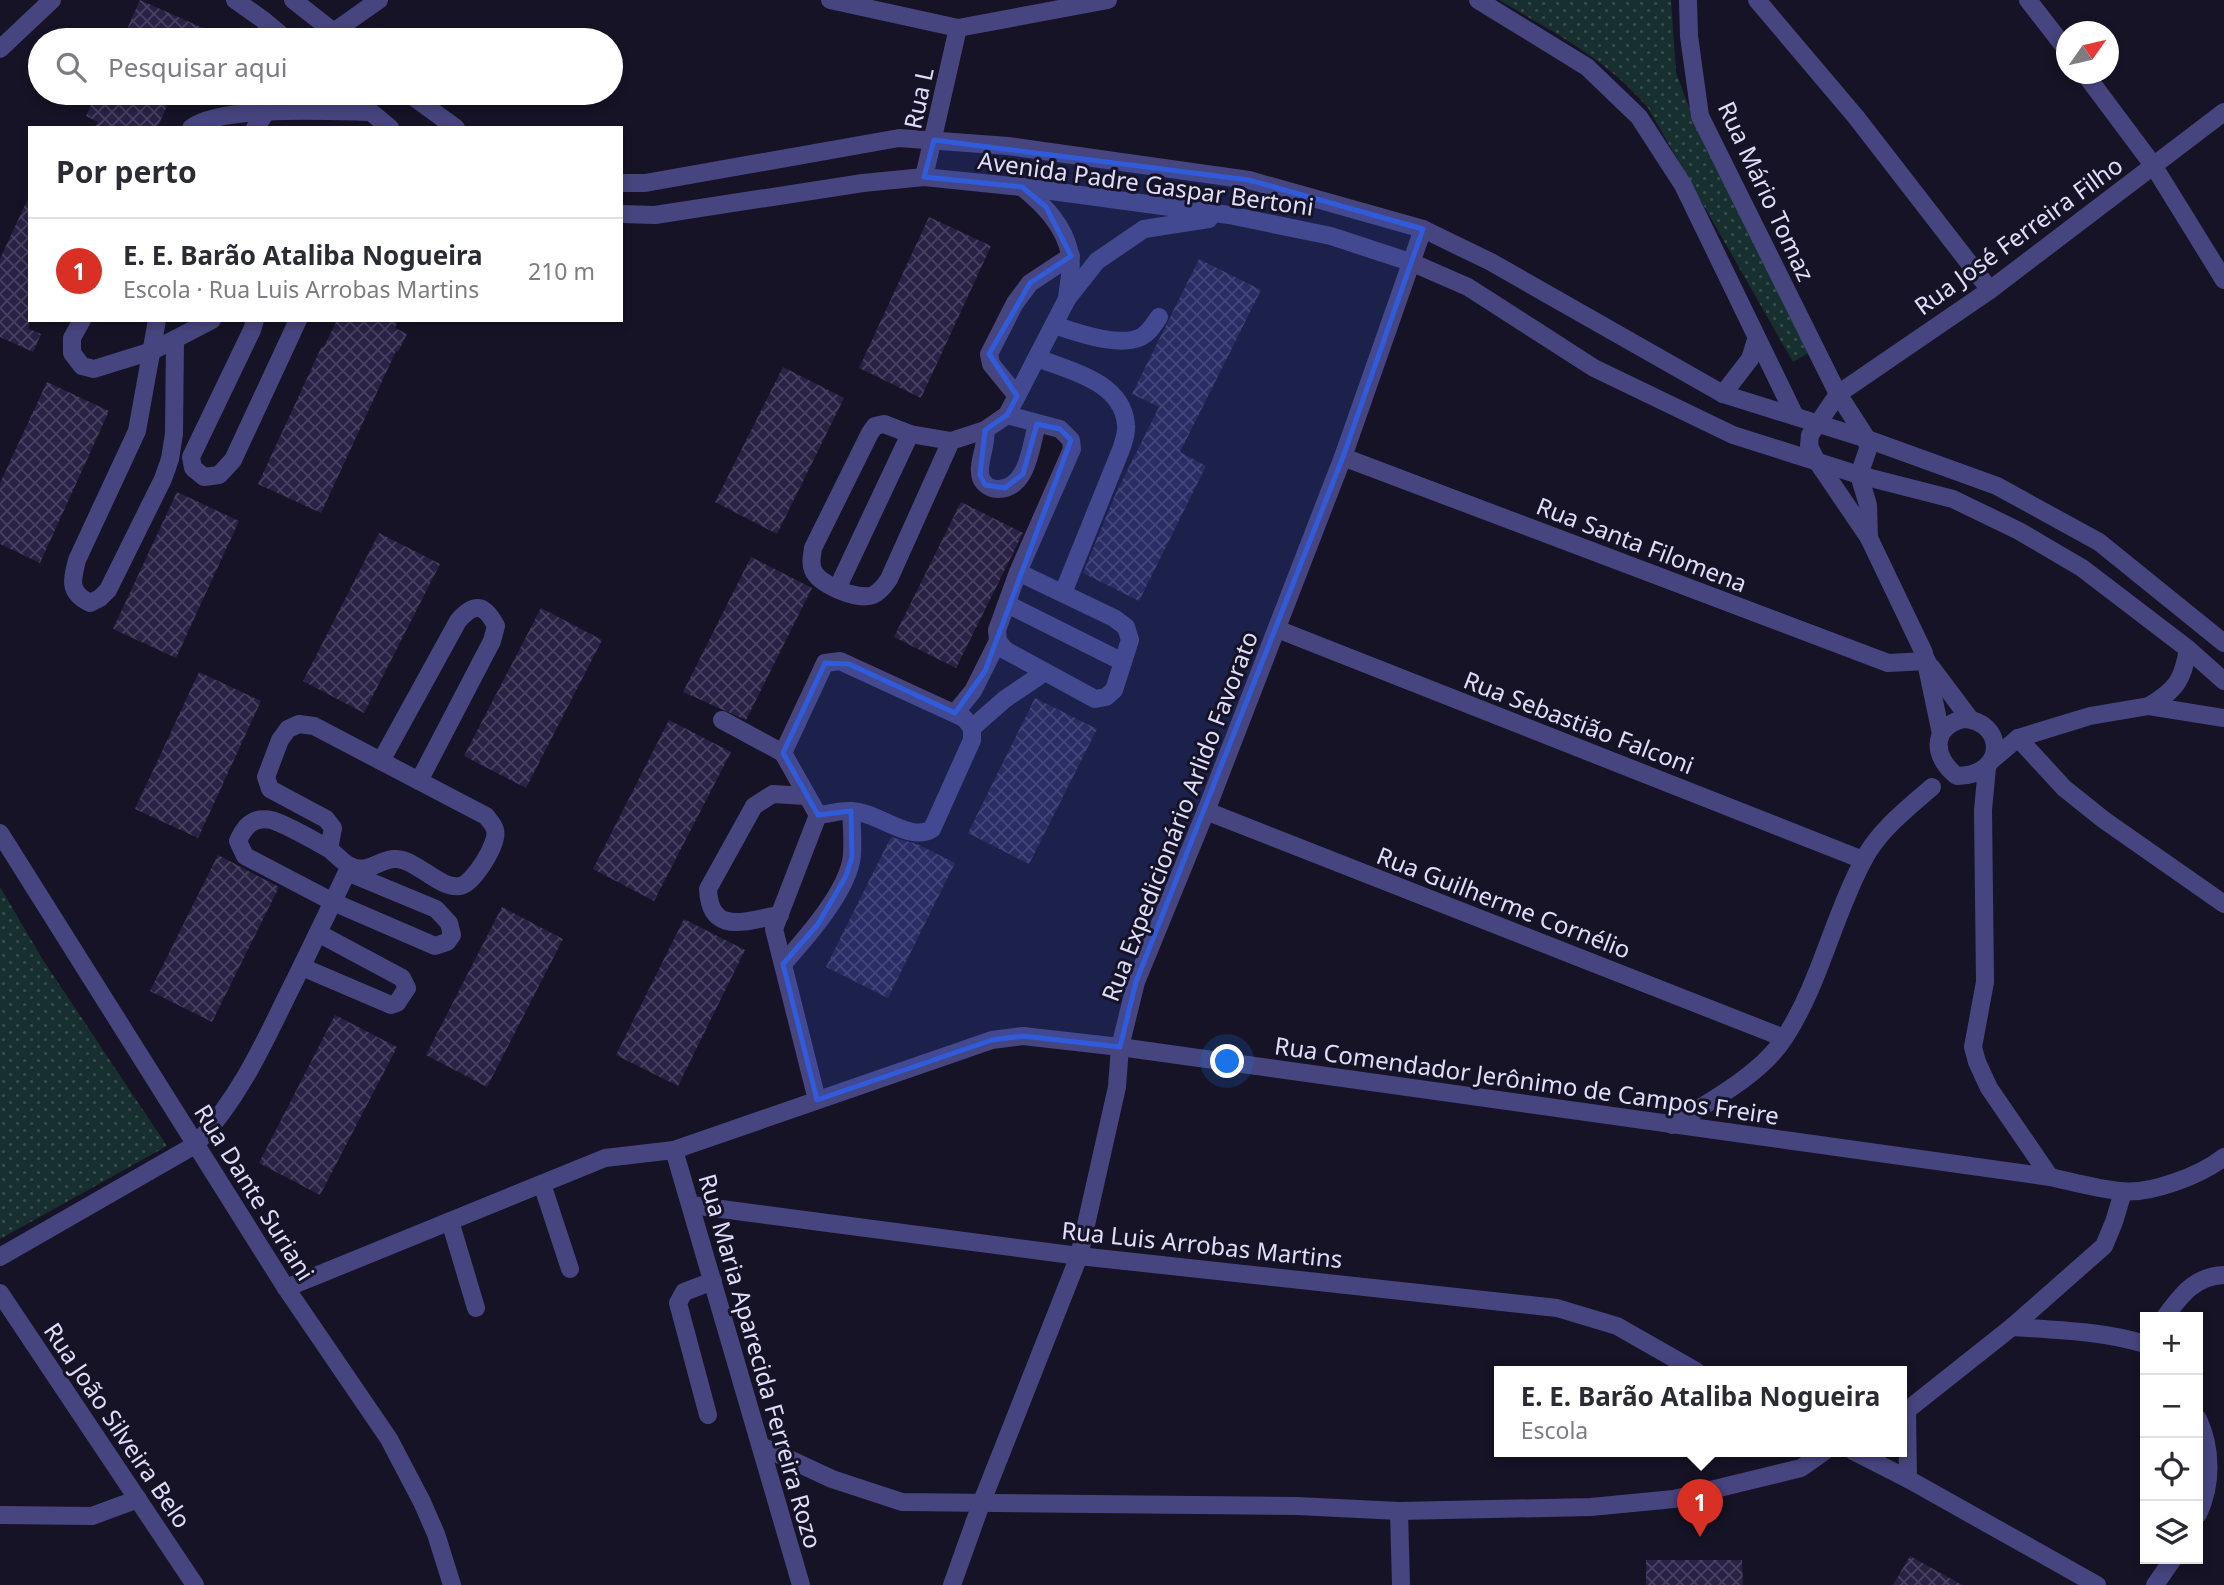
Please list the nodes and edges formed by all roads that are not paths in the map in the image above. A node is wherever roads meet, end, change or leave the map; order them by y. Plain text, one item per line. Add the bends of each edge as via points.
1 (52, 0) edge
2 (235, 0) edge
3 (293, 0) edge
4 (379, 0) edge
5 (830, 0) edge
6 (1108, 0) edge
7 (1478, 0) edge
8 (1688, 0) edge
9 (1757, 0) edge
10 (2028, 0) edge
11 (273, 28) edge
12 (323, 28) edge
13 (344, 28) edge
14 (958, 28) junction
15 (2056, 35) edge
16 (0, 49) edge
17 (2092, 84) edge
18 (272, 105) edge
19 (362, 105) edge
20 (424, 105) edge
21 (267, 112) junction
22 (370, 112) junction
23 (2224, 112) edge
24 (194, 126) edge
25 (256, 126) edge
26 (388, 126) edge
27 (453, 126) edge
28 (934, 140) junction
29 (2153, 165) junction
30 (924, 177) junction
31 (623, 183) edge
32 (1022, 187) junction
33 (623, 214) edge
34 (1229, 215) junction
35 (1423, 229) junction
36 (1071, 256) junction
37 (1413, 263) junction
38 (2224, 280) edge
39 (1990, 290) junction
40 (1067, 299) junction
41 (1159, 317) dead end
42 (81, 322) edge
43 (156, 322) edge
44 (208, 322) edge
45 (254, 322) edge
46 (297, 322) edge
47 (1054, 325) junction
48 (176, 339) junction
49 (1756, 340) junction
50 (152, 351) junction
51 (1037, 358) junction
52 (1723, 394) junction
53 (1838, 394) junction
54 (1017, 396) junction
55 (1007, 415) junction
56 (1795, 416) junction
57 (1037, 424) junction
58 (1816, 424) junction
59 (985, 430) junction
60 (911, 434) junction
61 (1867, 439) junction
62 (951, 442) junction
63 (1343, 457) junction
64 (1816, 460) junction
65 (1859, 475) junction
66 (1869, 538) junction
67 (1018, 572) junction
68 (837, 589) junction
69 (1063, 593) junction
70 (1007, 604) junction
71 (1277, 629) junction
72 (998, 640) junction
73 (2224, 643) edge
74 (2188, 649) junction
75 (1927, 661) junction
76 (1123, 662) junction
77 (1045, 672) junction
78 (2224, 681) edge
79 (2149, 706) junction
80 (955, 713) junction
81 (2224, 718) edge
82 (1970, 719) junction
83 (722, 720) dead end
84 (972, 728) junction
85 (1990, 733) junction
86 (1941, 734) junction
87 (2018, 738) junction
88 (783, 753) junction
89 (1940, 759) junction
90 (381, 761) junction
91 (1989, 764) junction
92 (1960, 776) junction
93 (419, 781) junction
94 (1932, 787) junction
95 (806, 796) junction
96 (1983, 810) junction
97 (852, 811) junction
98 (1206, 811) junction
99 (818, 815) junction
100 (0, 832) edge
101 (329, 849) junction
102 (1863, 860) junction
103 (349, 869) junction
104 (333, 902) junction
105 (2224, 904) edge
106 (780, 915) junction
107 (318, 933) junction
108 (783, 964) junction
109 (302, 967) junction
110 (1784, 1038) junction
111 (1120, 1047) junction
112 (817, 1100) junction
113 (1672, 1125) junction
114 (195, 1144) junction
115 (674, 1150) junction
116 (2224, 1157) edge
117 (2050, 1177) junction
118 (541, 1184) junction
119 (2123, 1192) junction
120 (691, 1205) junction
121 (450, 1221) junction
122 (1079, 1256) junction
123 (0, 1257) edge
124 (570, 1269) dead end
125 (2224, 1275) edge
126 (713, 1281) junction
127 (286, 1288) junction
128 (0, 1293) edge
129 (476, 1308) dead end
130 (2169, 1312) edge
131 (2012, 1327) junction
132 (2140, 1342) edge
133 (1687, 1366) edge
134 (1907, 1411) edge
135 (708, 1415) dead end
136 (2203, 1438) edge
137 (761, 1446) junction
138 (1817, 1457) edge
139 (1865, 1457) edge
140 (1907, 1457) edge
141 (1908, 1479) junction
142 (138, 1499) junction
143 (981, 1504) junction
144 (2203, 1504) edge
145 (1399, 1511) junction
146 (0, 1515) edge
147 (2170, 1564) edge
148 (195, 1585) edge
149 (452, 1585) edge
150 (802, 1585) edge
151 (952, 1585) edge
152 (1401, 1585) edge
153 (2097, 1585) edge
154 (2155, 1585) edge

1 - 16 street
2 - 11 street
3 - 12 street
4 - 13 street
5 - 14 street
6 - 14 street
7 - 49 street via 1587,67 1639,117 1683,185
8 - 53 street, Rua Mário Tomaz via 1700,116
9 - 39 street via 1856,117
10 - 15 street
14 - 28 street, Rua L
17 - 29 street
18 - 21 street
19 - 22 street
20 - 27 street
21 - 22 street
21 - 24 street via 206,119
21 - 25 street
22 - 26 street
23 - 29 street, Rua José Ferreira Filho
28 - 30 street, Rua L
28 - 31 street, Avenida Padre Gaspar Bertoni via 899,138 645,184
28 - 35 street, Avenida Padre Gaspar Bertoni via 1250,180
29 - 38 street
29 - 39 street, Rua José Ferreira Filho
30 - 32 street, Avenida Padre Gaspar Bertoni
30 - 33 street, Avenida Padre Gaspar Bertoni via 655,215
32 - 34 street, Avenida Padre Gaspar Bertoni
32 - 36 street via 1045,206
34 - 37 street, Avenida Padre Gaspar Bertoni via 1331,236
34 - 40 street via 1144,229 1097,261
35 - 37 street, Rua Expedicionário Arlido Favorato
35 - 52 street, Avenida Padre Gaspar Bertoni via 1491,262
36 - 40 street
36 - 54 street via 1030,283 989,354 991,364
37 - 63 street, Rua Expedicionário Arlido Favorato
37 - 64 street, Avenida Padre Gaspar Bertoni via 1468,287 1594,368 1733,435
39 - 53 street, Rua José Ferreira Filho
40 - 47 street
41 - 47 street via 1141,337 1127,340 1090,337
42 - 50 street via 72,338 72,353 82,366 94,369
43 - 50 street
44 - 48 street
45 - 46 street via 191,457 193,468 204,477 219,475 233,460
47 - 51 street
48 - 50 street
48 - 50 street via 170,459 108,590 90,603 79,597 72,583 77,560 137,431
49 - 52 street via 1750,359
49 - 56 street
51 - 54 street
51 - 69 street via 1098,381 1124,411 1127,427
52 - 56 street, Avenida Padre Gaspar Bertoni
53 - 58 street
53 - 61 street, Rua Mário Tomaz
54 - 55 street
55 - 57 street
55 - 59 street
56 - 58 street, Avenida Padre Gaspar Bertoni
57 - 59 street via 1023,474 1005,488 985,485 980,475
57 - 67 street via 1067,433 1072,449
58 - 61 street, Avenida Padre Gaspar Bertoni
58 - 64 street via 1809,446
59 - 62 street
60 - 62 street
60 - 68 street
60 - 68 street via 884,424 875,426 813,548 814,572
61 - 65 street
61 - 73 street, Avenida Padre Gaspar Bertoni via 1997,486 2099,542
62 - 68 street via 881,590 860,596
63 - 71 street, Rua Expedicionário Arlido Favorato
63 - 75 street, Rua Santa Filomena via 1888,663
64 - 65 street, Avenida Padre Gaspar Bertoni
64 - 66 street
65 - 66 street via 1868,505
65 - 74 street, Avenida Padre Gaspar Bertoni via 1953,499 2020,531 2082,568
66 - 75 street
67 - 69 street
67 - 70 street
69 - 76 street via 1126,627 1130,639
70 - 72 street
70 - 76 street
71 - 98 street, Rua Expedicionário Arlido Favorato
71 - 102 street, Rua Sebastião Falconi
72 - 77 street via 1005,650
72 - 80 street via 973,691
74 - 78 street, Avenida Padre Gaspar Bertoni
74 - 79 street via 2185,667 2169,694
75 - 82 street
75 - 86 street
76 - 77 street via 1114,690 1095,699
77 - 84 street
79 - 81 street
79 - 87 street via 2090,716
80 - 84 street
80 - 88 street via 840,660 825,663
82 - 85 street
82 - 86 street via 1950,724
83 - 88 street
84 - 97 street via 972,740 932,829 915,834
85 - 87 street
85 - 91 street via 1994,751
86 - 89 street
87 - 91 street
87 - 105 street via 2064,788
88 - 95 street
89 - 92 street
89 - 94 street
90 - 93 street
90 - 93 street via 458,621 467,610 478,607 489,612 496,626 492,640
90 - 101 street via 314,726 299,723 280,740 266,777 270,789 326,819 332,828
91 - 92 street via 1980,773
91 - 96 street
92 - 94 street
92 - 96 street
93 - 103 street via 486,816 495,830 494,843 471,881 448,885 408,861 393,859 375,867
94 - 102 street via 1885,830
95 - 99 street
95 - 106 street via 773,794 754,806 708,889 708,904 716,916 730,923
96 - 117 street via 1985,982 1973,1047 1989,1088
97 - 99 street
97 - 108 street via 852,857 846,876 818,924
98 - 110 street, Rua Guilherme Cornélio
98 - 111 street, Rua Expedicionário Arlido Favorato via 1136,982
99 - 106 street
100 - 114 street, Rua Dante Suriani
101 - 103 street
101 - 104 street via 270,820 245,826 237,841 245,856
102 - 110 street
103 - 104 street
103 - 104 street via 436,909 452,934 447,942 435,946
104 - 107 street
106 - 108 street via 774,929
107 - 109 street
107 - 109 street via 402,978 407,988 391,1005
108 - 112 street
109 - 114 street via 239,1088 217,1122
110 - 113 street via 1732,1088
111 - 112 street, Rua Comendador Jerônimo de Campos Freire via 1023,1036 992,1040
111 - 113 street, Rua Comendador Jerônimo de Campos Freire
111 - 122 street, Rua Expedicionário Arlido Favorato via 1117,1087
112 - 115 street, Rua Comendador Jerônimo de Campos Freire
113 - 117 street, Rua Comendador Jerônimo de Campos Freire
114 - 123 street
114 - 127 street, Rua Dante Suriani
115 - 118 street, Rua Comendador Jerônimo de Campos Freire via 605,1158
115 - 120 street, Rua Maria Aparecida Ferreira Rozo
116 - 119 street via 2191,1176
117 - 119 street, Rua Comendador Jerônimo de Campos Freire
118 - 121 street, Rua Comendador Jerônimo de Campos Freire
118 - 124 street
119 - 131 street via 2104,1246
120 - 122 street, Rua Luis Arrobas Martins
120 - 126 street, Rua Maria Aparecida Ferreira Rozo
121 - 127 street, Rua Comendador Jerônimo de Campos Freire
121 - 129 street
122 - 133 street, Rua Luis Arrobas Martins via 1557,1308 1617,1326
122 - 143 street, Rua Expedicionário Arlido Favorato
125 - 130 street via 2210,1276 2189,1287
126 - 135 street via 684,1292 678,1303
126 - 137 street, Rua Maria Aparecida Ferreira Rozo
127 - 149 street, Rua Dante Suriani via 389,1439 427,1513
128 - 142 street, Rua João Silveira Belo
131 - 132 street
131 - 134 street
136 - 144 street via 2209,1463
137 - 143 street via 832,1479 902,1502
137 - 150 street, Rua Maria Aparecida Ferreira Rozo
138 - 145 street via 1801,1468 1674,1499 1591,1507
139 - 141 street
140 - 141 street
141 - 153 street
142 - 146 street via 92,1517
142 - 148 street, Rua João Silveira Belo
143 - 145 street
143 - 151 street, Rua Expedicionário Arlido Favorato
145 - 152 street
147 - 154 street

